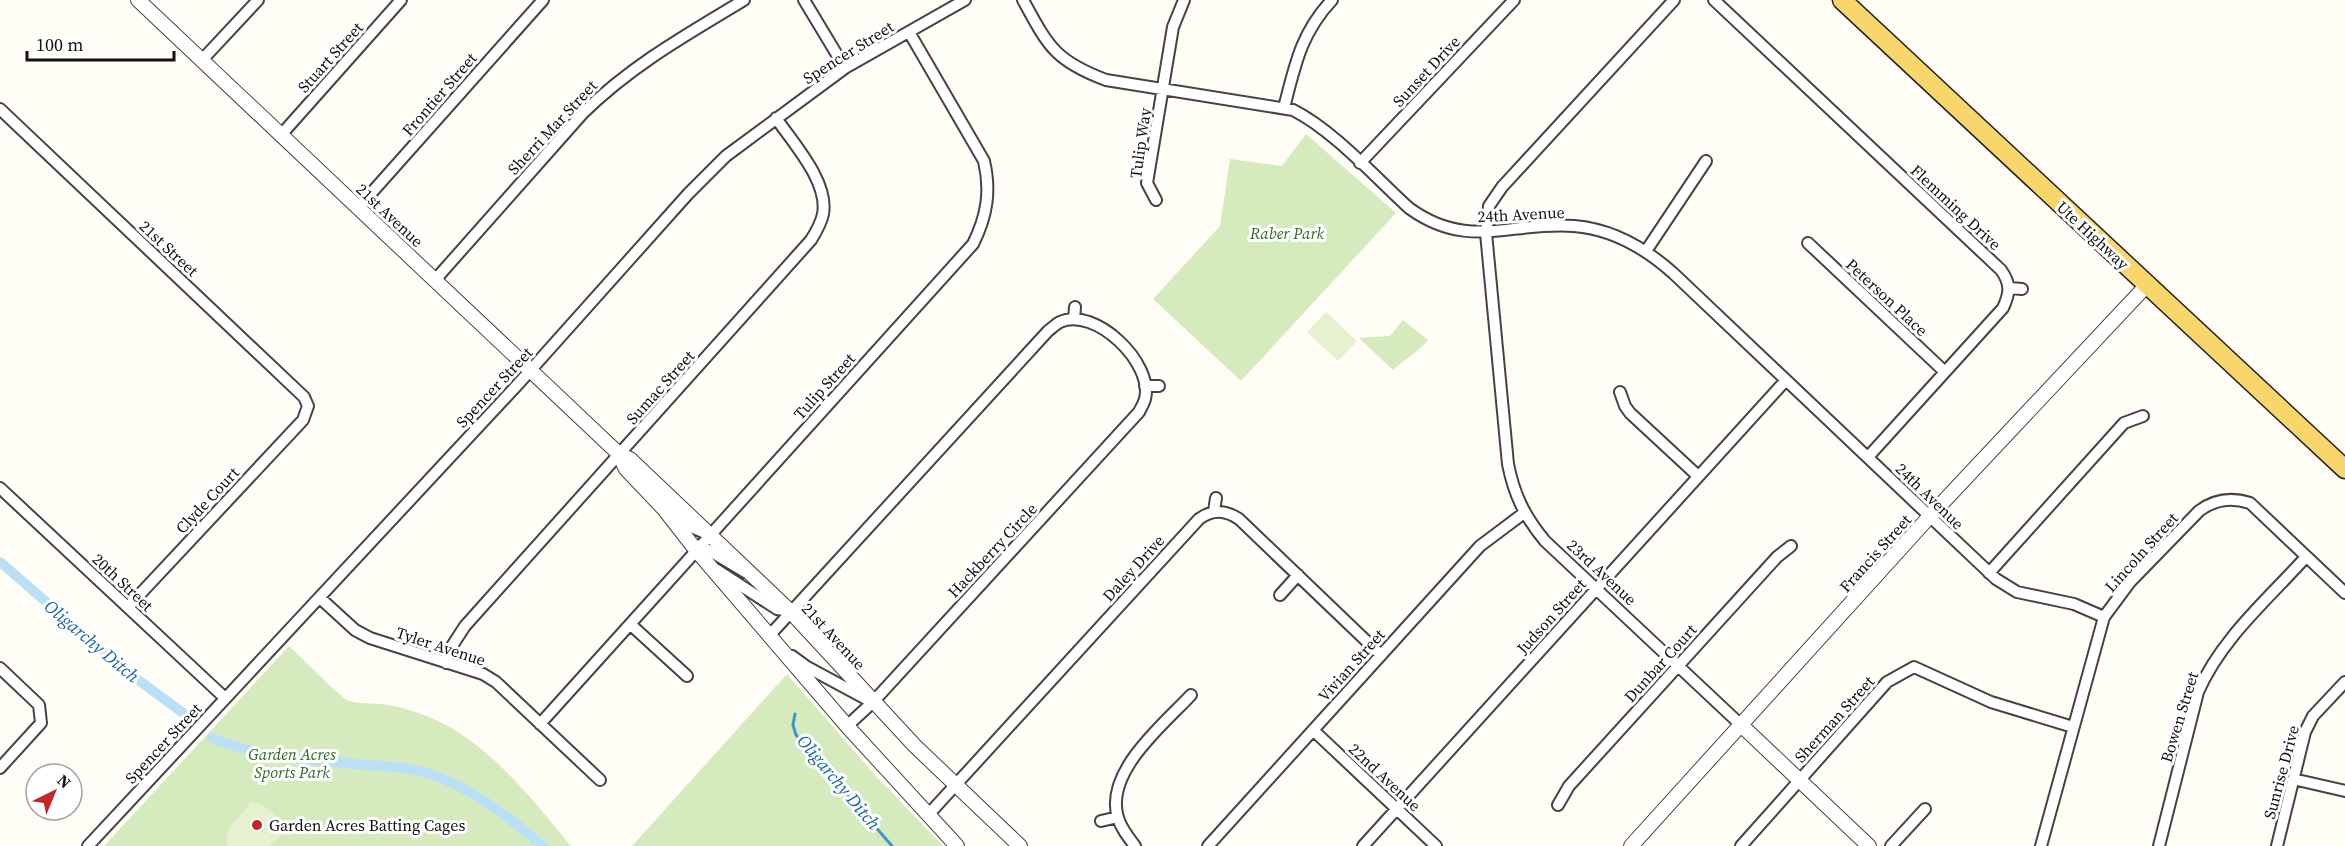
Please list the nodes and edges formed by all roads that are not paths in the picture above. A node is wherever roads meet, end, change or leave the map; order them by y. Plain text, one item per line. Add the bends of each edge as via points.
1 (138, 0) edge
2 (258, 0) edge
3 (401, 0) edge
4 (543, 0) edge
5 (744, 0) edge
6 (804, 0) edge
7 (965, 0) edge
8 (1023, 0) edge
9 (1184, 0) edge
10 (1332, 0) edge
11 (1514, 0) edge
12 (1674, 0) edge
13 (1714, 0) edge
14 (1842, 0) edge
15 (909, 33) junction
16 (202, 60) junction
17 (845, 68) junction
18 (1163, 90) junction
19 (1284, 108) junction
20 (0, 109) edge
21 (776, 118) junction
22 (281, 135) junction
23 (1706, 161) dead end
24 (1360, 163) junction
25 (1156, 200) dead end
26 (358, 208) junction
27 (1486, 232) junction
28 (1808, 243) dead end
29 (1646, 251) junction
30 (435, 280) junction
31 (2146, 285) junction
32 (2010, 288) junction
33 (2022, 289) dead end
34 (1075, 307) dead end
35 (1074, 320) junction
36 (530, 370) junction
37 (1945, 372) junction
38 (1786, 380) junction
39 (1145, 386) junction
40 (1160, 386) dead end
41 (1620, 392) dead end
42 (307, 413) joint
43 (2143, 416) dead end
44 (619, 454) junction
45 (1868, 457) junction
46 (2345, 469) edge
47 (1698, 476) junction
48 (0, 488) edge
49 (1216, 498) dead end
50 (664, 509) junction
51 (1214, 511) junction
52 (1524, 513) junction
53 (1930, 516) junction
54 (709, 534) junction
55 (1791, 546) dead end
56 (698, 547) junction
57 (2305, 558) junction
58 (709, 566) junction
59 (1989, 573) junction
60 (751, 574) junction
61 (1298, 576) junction
62 (1596, 589) junction
63 (2345, 593) edge
64 (1280, 595) dead end
65 (320, 598) junction
66 (128, 607) junction
67 (790, 611) junction
68 (2104, 617) junction
69 (630, 624) junction
70 (773, 640) junction
71 (1381, 655) junction
72 (446, 663) junction
73 (1678, 666) junction
74 (0, 668) edge
75 (687, 676) dead end
76 (2345, 682) edge
77 (1191, 694) dead end
78 (225, 698) junction
79 (873, 702) junction
80 (540, 724) junction
81 (1741, 725) junction
82 (847, 726) junction
83 (2073, 727) junction
84 (1313, 730) junction
85 (0, 768) edge
86 (2293, 779) junction
87 (600, 780) dead end
88 (1799, 780) junction
89 (955, 785) junction
90 (2345, 790) edge
91 (1558, 805) dead end
92 (1397, 809) junction
93 (1925, 809) dead end
94 (928, 815) junction
95 (1118, 817) junction
96 (1101, 821) dead end
97 (88, 846) edge
98 (957, 846) edge
99 (1020, 846) edge
100 (1135, 846) edge
101 (1208, 846) edge
102 (1363, 846) edge
103 (1436, 846) edge
104 (1631, 846) edge
105 (1741, 846) edge
106 (1869, 846) edge
107 (1891, 846) edge
108 (2041, 846) edge
109 (2159, 846) edge
110 (2277, 846) edge

1 - 16 street, 21st Avenue
2 - 16 street
3 - 22 street, Stuart Street
4 - 26 street, Frontier Street
5 - 30 street, Sherri Mar Street via 641,63 607,90
6 - 17 street
7 - 15 street, Spencer Street
8 - 18 street, 24th Avenue via 1046,43 1072,65 1106,80
9 - 18 street via 1173,27
10 - 19 street via 1307,31
11 - 24 street, Sunset Drive
12 - 27 street via 1502,187 1489,206
13 - 32 street, Flemming Drive via 2001,270
14 - 31 main road, Ute Highway
15 - 17 street, Spencer Street
15 - 54 street, Tulip Street via 984,161 989,195 982,225 960,259
16 - 22 street, 21st Avenue
17 - 21 street, Spencer Street
18 - 19 street, 24th Avenue
18 - 25 street, Tulip Way via 1147,183
19 - 24 street, 24th Avenue via 1309,118
20 - 42 street, 21st Street via 304,397
21 - 36 street, Spencer Street via 726,156 688,194
21 - 44 street, Sumac Street via 819,181 823,196 820,224 802,252
22 - 26 street, 21st Avenue
23 - 29 street
24 - 27 street, 24th Avenue via 1423,218 1455,231
26 - 30 street, 21st Avenue
27 - 29 street, 24th Avenue via 1575,226 1614,235
27 - 52 street, 23rd Avenue via 1508,464
28 - 37 street, Peterson Place
29 - 38 street, 24th Avenue
30 - 36 street, 21st Avenue
31 - 46 main road, Ute Highway
31 - 53 street, Francis Street
32 - 33 street
32 - 37 street via 2003,308
34 - 35 street
35 - 39 street via 1102,328 1120,343 1137,360
35 - 67 street via 1060,322 1048,331
36 - 44 street, 21st Avenue
36 - 65 street, Spencer Street
37 - 45 street
38 - 45 street, 24th Avenue
38 - 47 street, Judson Street
39 - 40 street
39 - 79 street, Hackberry Circle via 1139,412
41 - 47 street via 1630,413
42 - 66 street, Clyde Court
43 - 59 street via 2124,423
44 - 50 street, 21st Avenue via 626,469
44 - 54 street, 21st Avenue via 630,459
44 - 72 street, Sumac Street via 465,626
45 - 53 street, 24th Avenue
47 - 62 street, Judson Street
48 - 66 street, 20th Street
49 - 51 street
50 - 54 street via 684,524
50 - 56 street, 21st Avenue
51 - 61 street via 1239,519
51 - 89 street, Daley Drive via 1199,519
52 - 62 street, 23rd Avenue via 1545,541
52 - 71 street, Vivian Street via 1480,546
53 - 59 street, 24th Avenue
53 - 81 street, Francis Street
54 - 56 street, Tulip Street
54 - 60 street, 21st Avenue
55 - 73 street, Dunbar Court
56 - 58 street, 21st Avenue
56 - 60 street via 707,548
56 - 69 street, Tulip Street
57 - 63 street
57 - 68 street, Lincoln Street via 2250,503 2223,499 2199,511 2130,582
57 - 109 street, Bowen Street via 2222,649 2208,670 2198,692
58 - 67 street via 777,609
58 - 70 street, 21st Avenue
59 - 68 street, 24th Avenue via 2017,592 2074,604
60 - 67 street, 21st Avenue
61 - 64 street
61 - 71 street
62 - 73 street, 23rd Avenue
62 - 92 street, Judson Street
65 - 72 street, Tyler Avenue via 355,630
65 - 78 street, Spencer Street
66 - 78 street, 20th Street
67 - 70 street
67 - 79 street, 21st Avenue
68 - 83 street, Lincoln Street
69 - 75 street
69 - 80 street, Tulip Street
70 - 79 street via 807,667
70 - 82 street, 21st Avenue
71 - 84 street, Vivian Street
72 - 80 street, Tyler Avenue via 496,682
73 - 81 street, 23rd Avenue
73 - 91 street, Dunbar Court via 1569,786
74 - 85 street via 39,705 41,723
76 - 86 street, Sunrise Drive via 2313,716
77 - 95 street via 1132,758 1119,783
78 - 97 street, Spencer Street
79 - 82 street, Hackberry Circle
79 - 89 street, 21st Avenue
80 - 87 street, Tyler Avenue
81 - 88 street, 23rd Avenue
81 - 104 street, Francis Street
82 - 94 street, 21st Avenue
83 - 88 street, Sherman Street via 1991,702 1914,667 1887,682
83 - 108 street, Lincoln Street
84 - 92 street, 22nd Avenue
84 - 101 street, Vivian Street
86 - 90 street
86 - 110 street, Sunrise Drive
88 - 105 street, Sherman Street
88 - 106 street, 23rd Avenue
89 - 94 street, Daley Drive
89 - 99 street, 21st Avenue
92 - 102 street, Judson Street
92 - 103 street, 22nd Avenue
93 - 107 street
94 - 98 street, 21st Avenue
95 - 96 street
95 - 100 street

